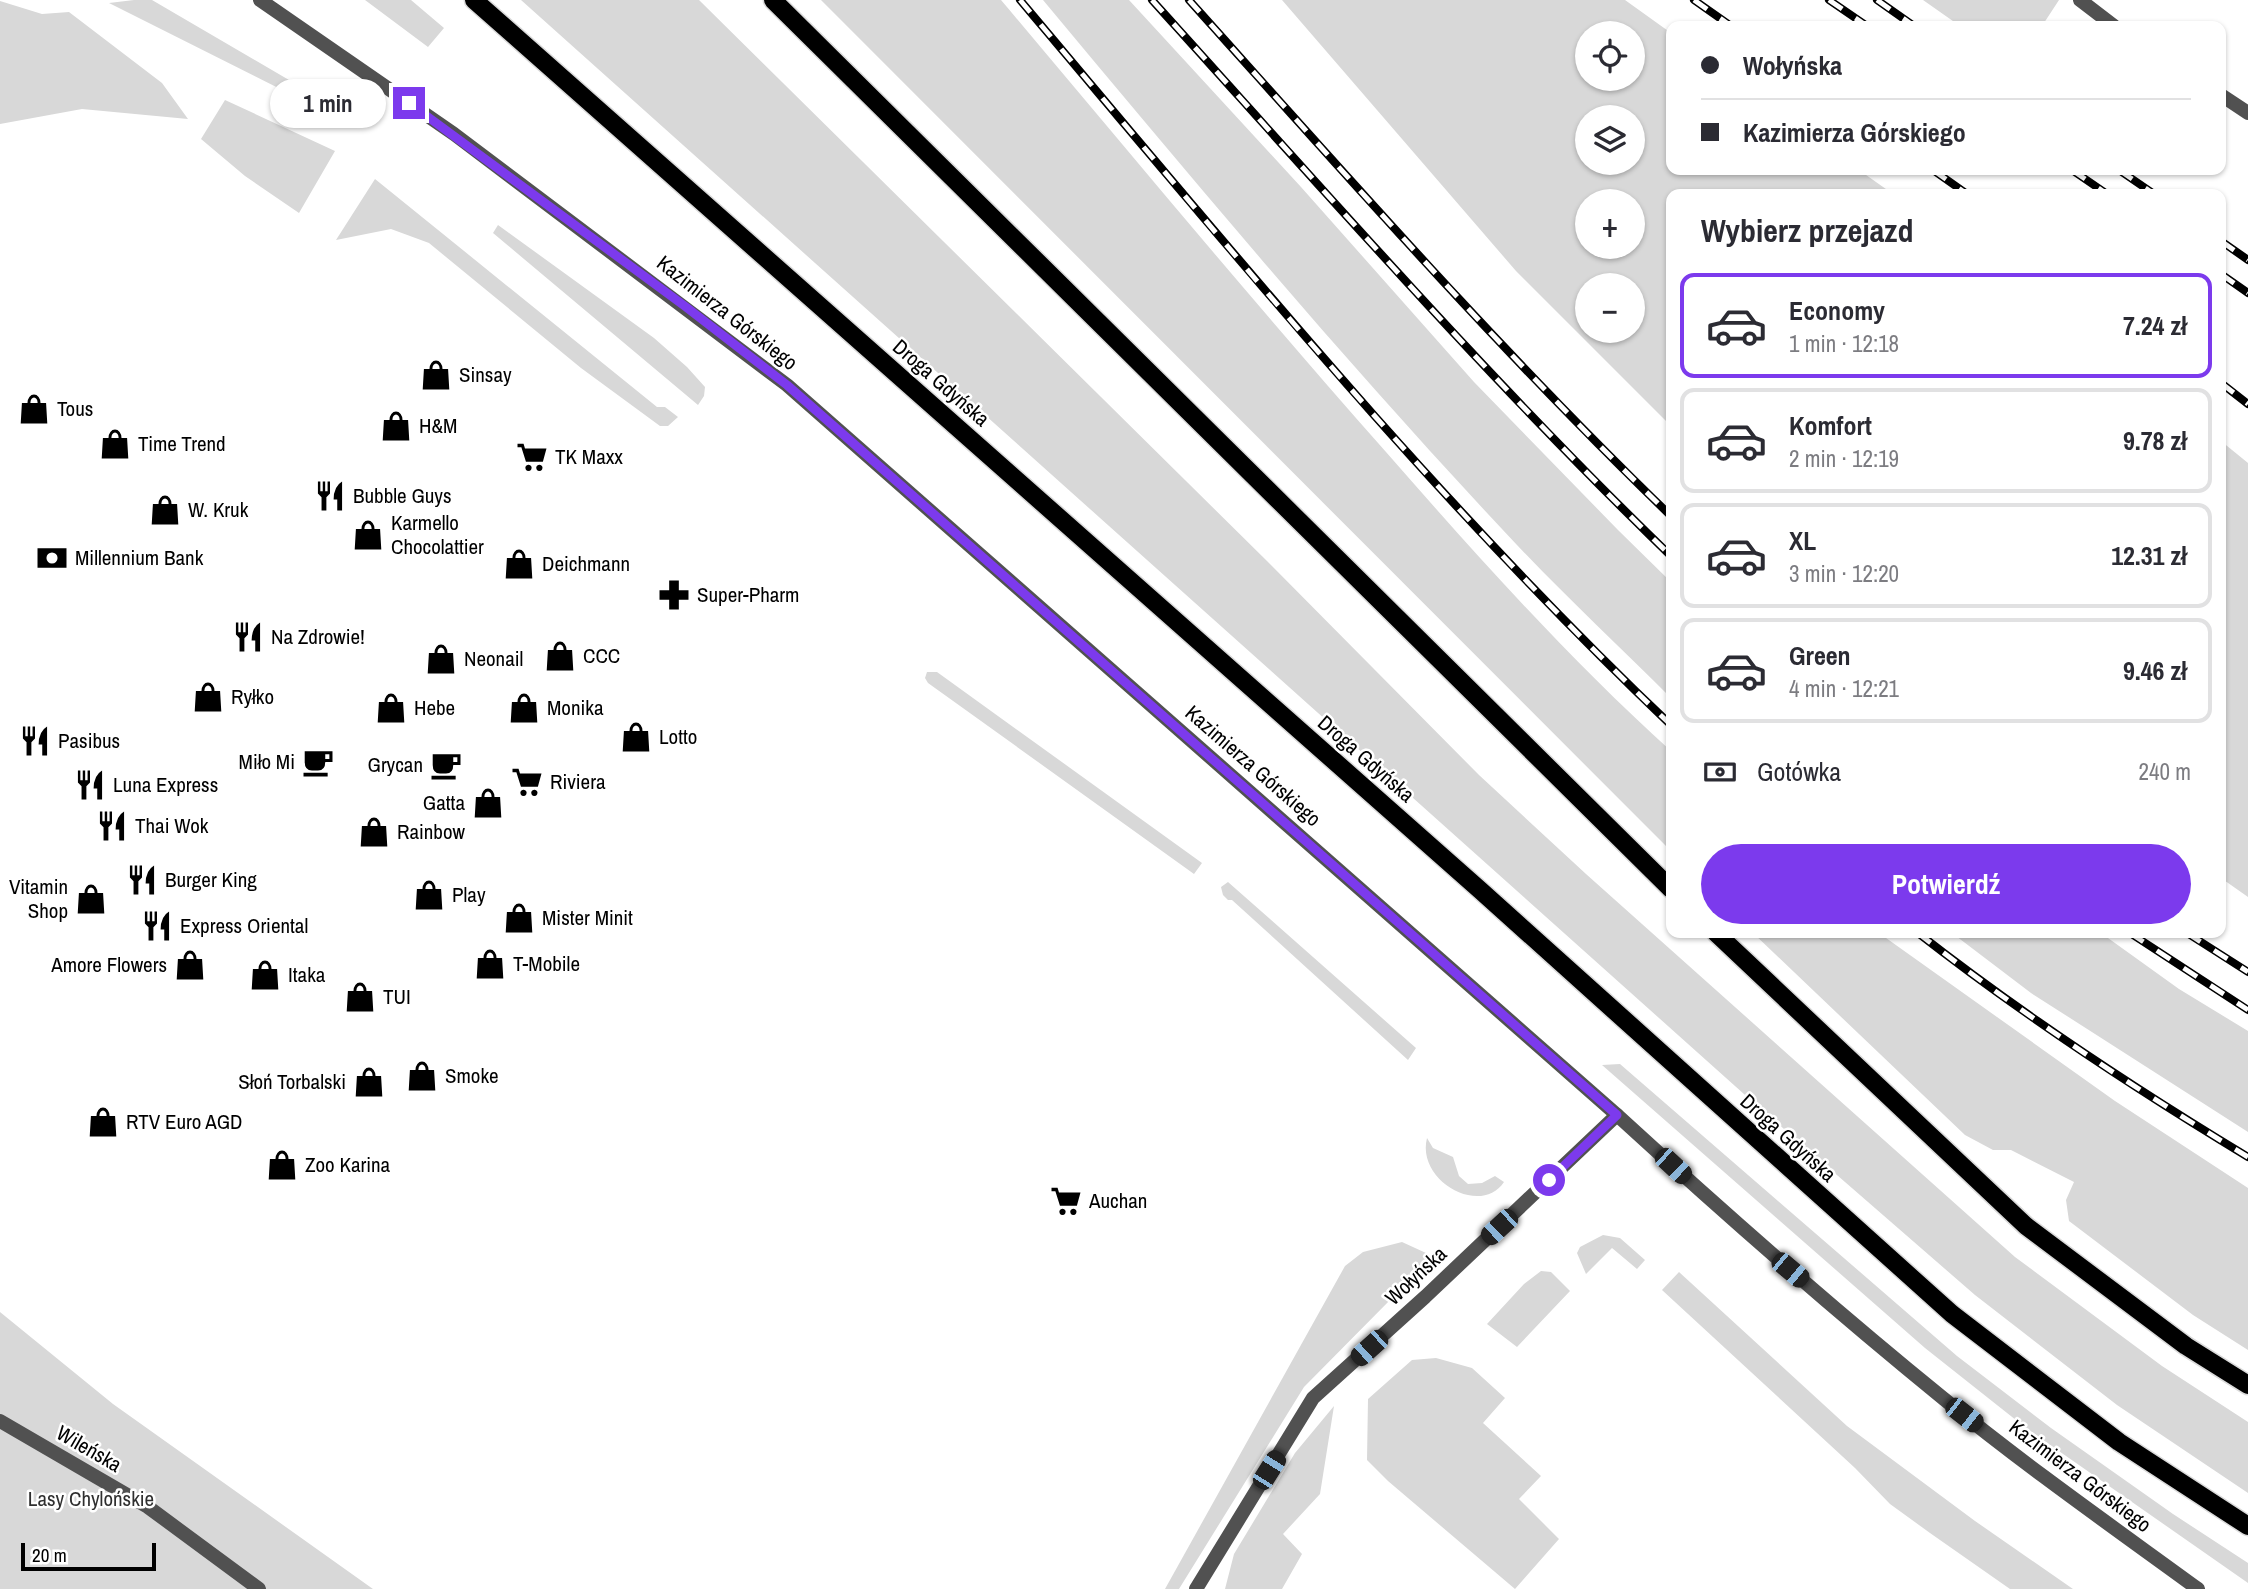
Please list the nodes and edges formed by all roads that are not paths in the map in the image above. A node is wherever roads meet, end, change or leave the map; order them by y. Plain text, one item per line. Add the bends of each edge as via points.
1 (260, 0) edge
2 (474, 0) edge
3 (773, 0) edge
4 (2080, 0) edge
5 (2107, 21) edge
6 (2226, 98) edge
7 (2248, 113) edge
8 (1666, 884) edge
9 (1721, 938) edge
10 (1617, 1115) junction
11 (2248, 1385) edge
12 (0, 1421) edge
13 (2248, 1526) edge
14 (259, 1589) edge
15 (1196, 1589) edge
16 (2198, 1589) edge

1 - 10 street, Kazimierza Górskiego via 454,134 787,385
2 - 13 main road, Droga Gdyńska via 1952,1314 2119,1442
3 - 8 main road
4 - 5 street
6 - 7 street
9 - 11 main road via 2026,1226 2186,1346
10 - 15 street, Wołyńska via 1313,1398
10 - 16 street, Kazimierza Górskiego via 1747,1234 1945,1400
12 - 14 street, Wileńska via 148,1507

